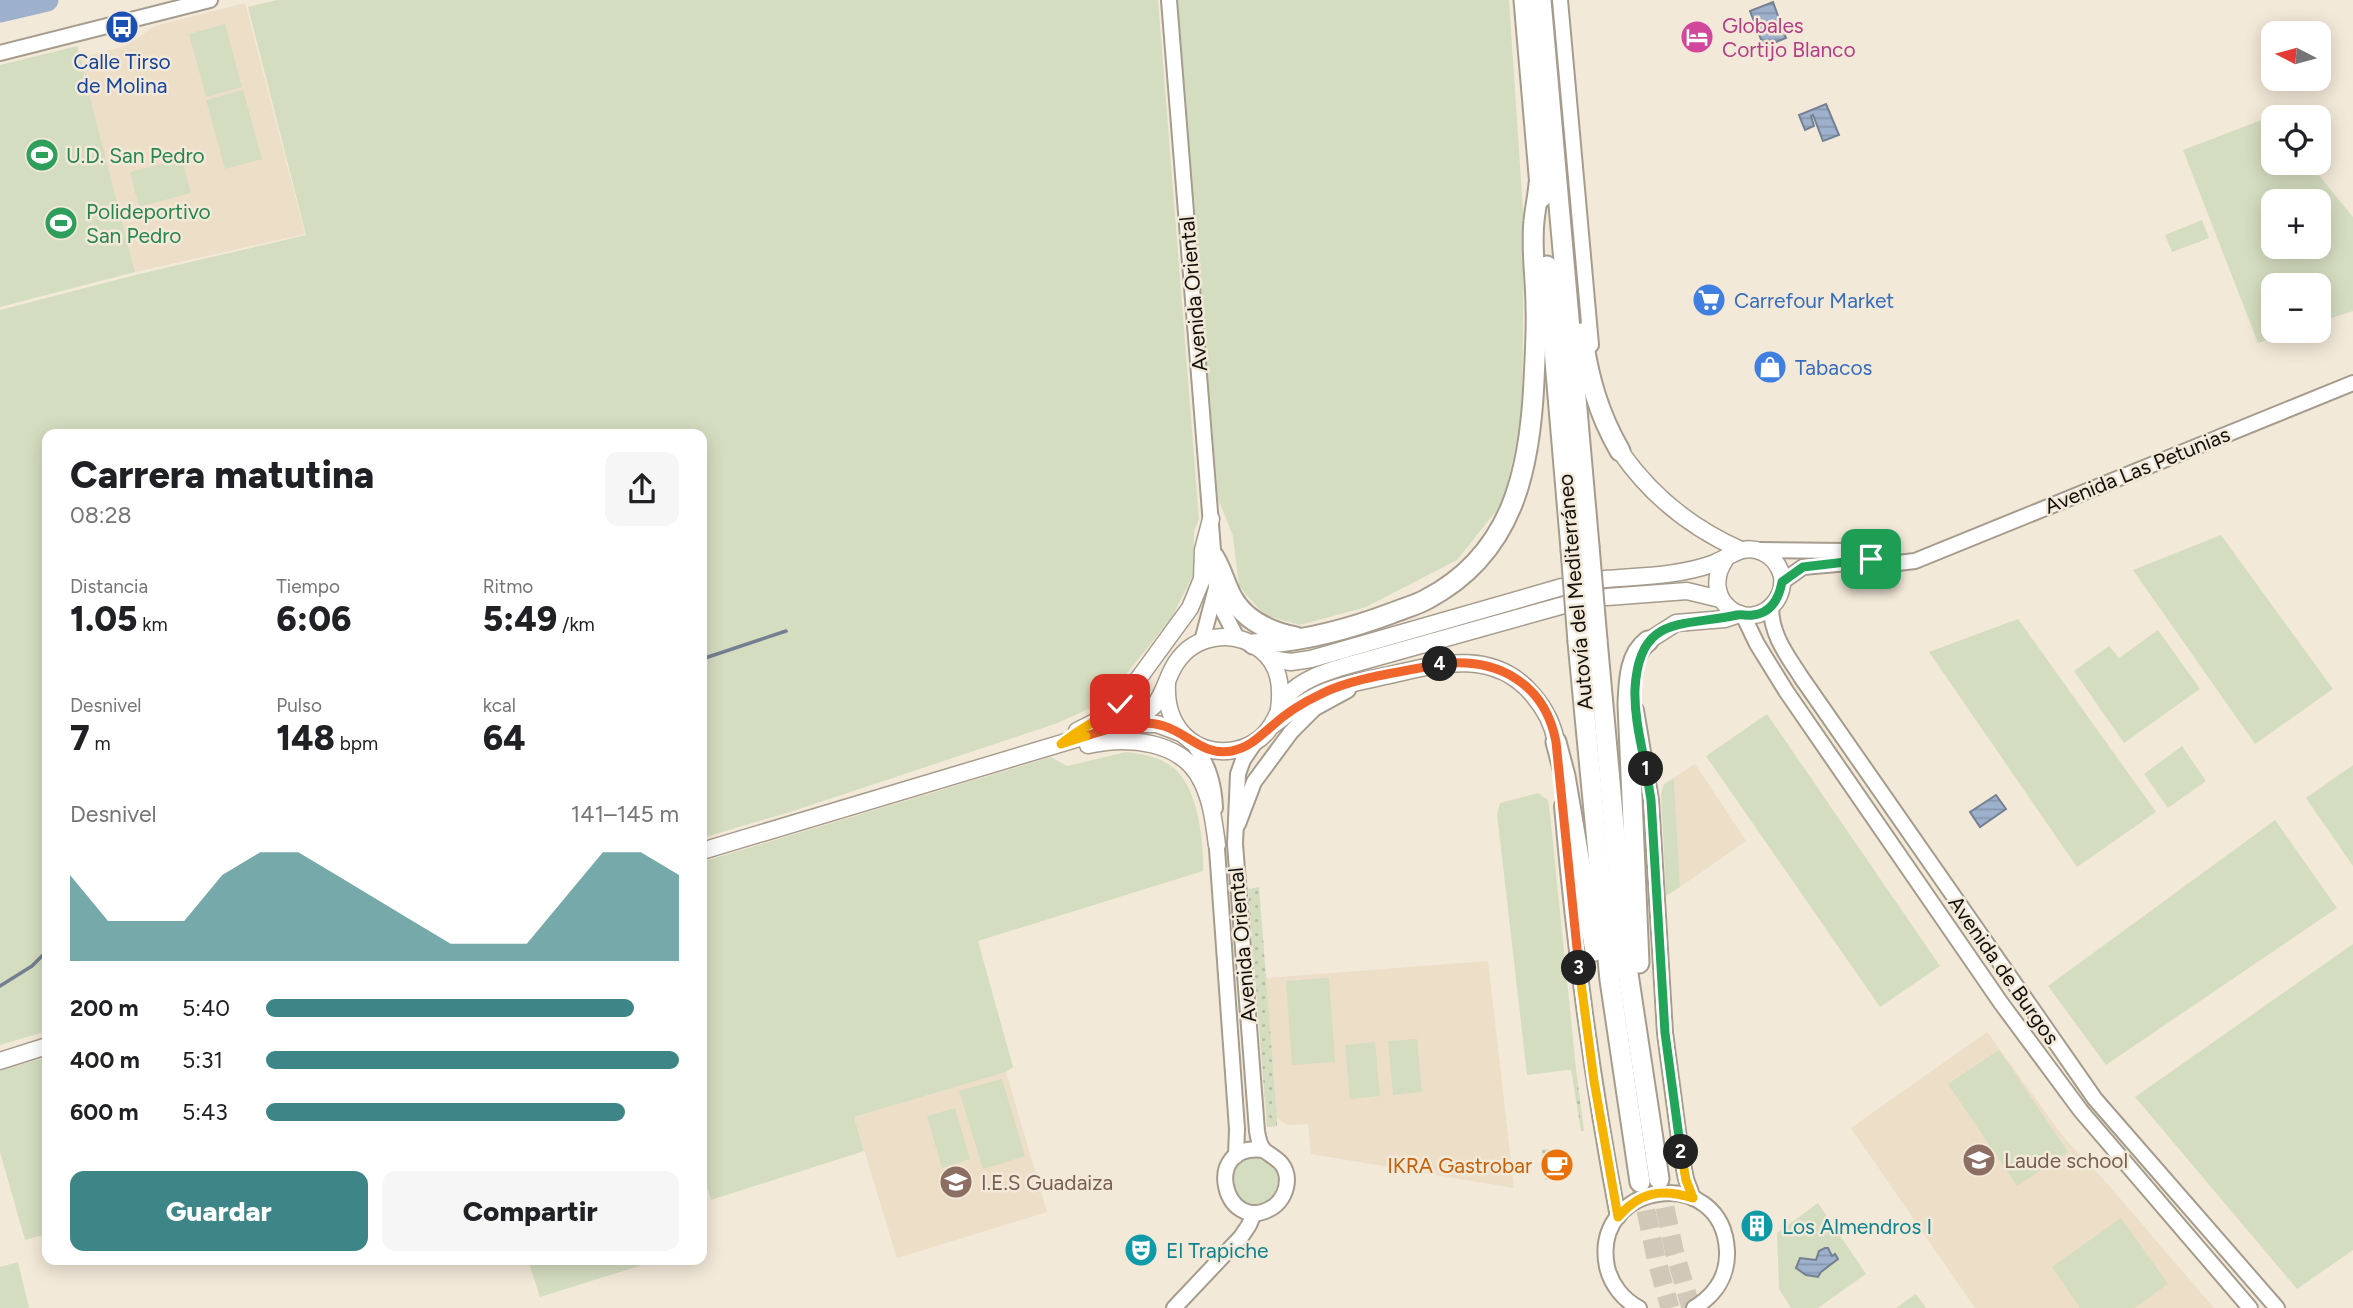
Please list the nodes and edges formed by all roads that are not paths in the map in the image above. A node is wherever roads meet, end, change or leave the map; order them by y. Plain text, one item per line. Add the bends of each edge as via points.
1 (211, 0) edge
2 (1170, 0) edge
3 (1524, 0) edge
4 (1541, 0) edge
5 (1560, 0) edge
6 (0, 53) edge
7 (1539, 184) junction
8 (1563, 255) junction
9 (2353, 383) edge
10 (1620, 451) junction
11 (1211, 519) junction
12 (1580, 547) junction
13 (1749, 550) junction
14 (1874, 554) junction
15 (1214, 557) junction
16 (1725, 560) junction
17 (1605, 579) dead end
18 (1782, 582) junction
19 (1216, 587) junction
20 (1562, 587) dead end
21 (1607, 597) dead end
22 (1720, 599) junction
23 (1563, 605) dead end
24 (1772, 607) junction
25 (1742, 615) junction
26 (1308, 639) junction
27 (1202, 641) junction
28 (1245, 641) junction
29 (1587, 641) junction
30 (1648, 641) junction
31 (1270, 659) junction
32 (1368, 680) junction
33 (1168, 681) junction
34 (1279, 709) junction
35 (1126, 724) junction
36 (1271, 726) junction
37 (1188, 739) junction
38 (1255, 742) junction
39 (1556, 742) junction
40 (1061, 744) junction
41 (1235, 832) junction
42 (1217, 845) junction
43 (707, 850) edge
44 (1618, 1042) junction
45 (42, 1047) edge
46 (1639, 1059) junction
47 (0, 1060) edge
48 (1264, 1150) junction
49 (1236, 1156) junction
50 (1693, 1198) junction
51 (1254, 1213) junction
52 (1618, 1217) junction
53 (1174, 1308) edge
54 (1639, 1308) edge
55 (1694, 1308) edge
56 (2250, 1308) edge
57 (2277, 1308) edge

1 - 6 street
2 - 11 street, Avenida Oriental
3 - 7 highway, Autovía del Mediterráneo
4 - 8 highway, Autovía del Mediterráneo
5 - 10 street via 1592,357
7 - 12 highway, Autovía del Mediterráneo
7 - 26 highway via 1533,222 1533,403 1527,457 1510,513 1488,549 1461,576 1427,599
8 - 10 highway via 1576,292 1593,390
8 - 12 highway, Autovía del Mediterráneo
9 - 14 street, Avenida Las Petunias via 1915,561 1889,564
10 - 13 main road via 1667,506 1713,538
11 - 15 street, Avenida Oriental
11 - 40 main road via 1202,579 1190,608 1120,704
12 - 29 highway, Autovía del Mediterráneo, bridge
13 - 14 street via 1846,551 1861,544 1861,553
13 - 16 main road
13 - 18 main road via 1765,553 1778,565
14 - 18 street, Avenida Las Petunias via 1860,562 1803,567
15 - 19 street, Avenida Oriental
15 - 26 highway via 1244,613 1272,630
16 - 17 main road via 1689,572
16 - 22 main road via 1716,578
18 - 24 main road
19 - 27 street, Avenida Oriental
19 - 28 street, Avenida Oriental via 1223,611
20 - 31 main road via 1311,659
21 - 22 main road via 1687,592
22 - 25 main road
23 - 34 main road via 1318,675 1289,694
24 - 25 main road
24 - 57 street, Avenida de Burgos via 1773,628 1794,666 2065,1058 2095,1099
25 - 30 main road via 1675,623
25 - 56 street, Avenida de Burgos via 1786,691 2019,1027 2081,1111
26 - 28 highway
27 - 28 main road via 1219,637
27 - 33 main road via 1187,650
28 - 31 main road
29 - 44 highway, Autovía del Mediterráneo
29 - 46 highway, Autovía del Mediterráneo
30 - 46 highway via 1634,659 1628,704 1643,1015
30 - 50 street via 1637,670 1635,697 1648,784 1665,1033 1681,1154
31 - 34 main road via 1280,684
32 - 36 main road via 1324,692
32 - 39 main road via 1457,662 1485,664 1522,683 1538,699
32 - 41 street via 1326,701 1303,719 1254,782
33 - 35 main road via 1153,706
33 - 37 main road via 1168,708
34 - 36 main road
35 - 37 main road via 1157,724
35 - 40 main road
36 - 38 main road
37 - 38 main road via 1216,752
37 - 42 street, Avenida Oriental via 1213,781
38 - 41 street, Avenida Oriental via 1238,774
39 - 44 highway via 1603,1003
39 - 52 street via 1578,961
40 - 42 main road via 1131,740 1179,757 1194,768 1207,792
40 - 43 main road
41 - 48 street, Avenida Oriental via 1257,1130
42 - 49 street, Avenida Oriental
44 - 46 highway, Autovía del Mediterráneo via 1649,1181
45 - 47 main road
48 - 49 street
48 - 51 street, Avenida Oriental via 1283,1165 1286,1189 1270,1209
49 - 51 street via 1226,1170 1225,1189 1235,1206
50 - 52 street via 1678,1193 1642,1196
50 - 55 street via 1719,1221 1727,1259 1722,1280 1711,1296
51 - 53 street, Avenida Oriental via 1241,1237
52 - 54 street via 1608,1235 1607,1265 1614,1285

